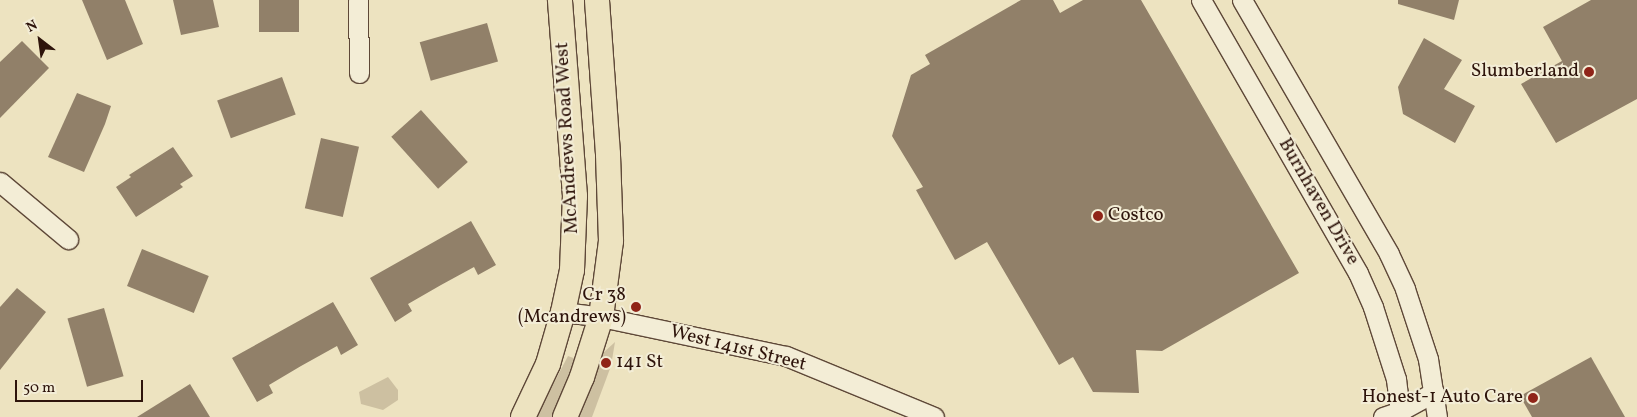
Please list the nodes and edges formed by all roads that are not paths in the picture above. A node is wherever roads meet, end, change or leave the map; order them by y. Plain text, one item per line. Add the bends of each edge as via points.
1 (358, 0) edge
2 (560, 0) edge
3 (597, 0) edge
4 (1201, 0) edge
5 (1242, 0) edge
6 (359, 73) dead end
7 (0, 182) edge
8 (68, 238) dead end
9 (564, 312) junction
10 (601, 317) junction
11 (1434, 392) junction
12 (1394, 415) edge
13 (523, 417) edge
14 (564, 417) edge
15 (934, 417) edge
16 (1437, 417) edge

1 - 6 street
2 - 9 main road, McAndrews Road West via 575,196 572,270
3 - 10 main road, McAndrews Road West via 611,204 611,241
4 - 12 street, Burnhaven Drive via 1358,273 1373,307 1396,379
5 - 11 street, Burnhaven Drive via 1388,254 1428,358
7 - 8 street
9 - 10 street, West 141st Street
9 - 13 main road, McAndrews Road West via 548,364
10 - 14 main road, McAndrews Road West via 582,377
10 - 15 street, West 141st Street via 786,356
11 - 12 street
11 - 16 street, Burnhaven Drive

